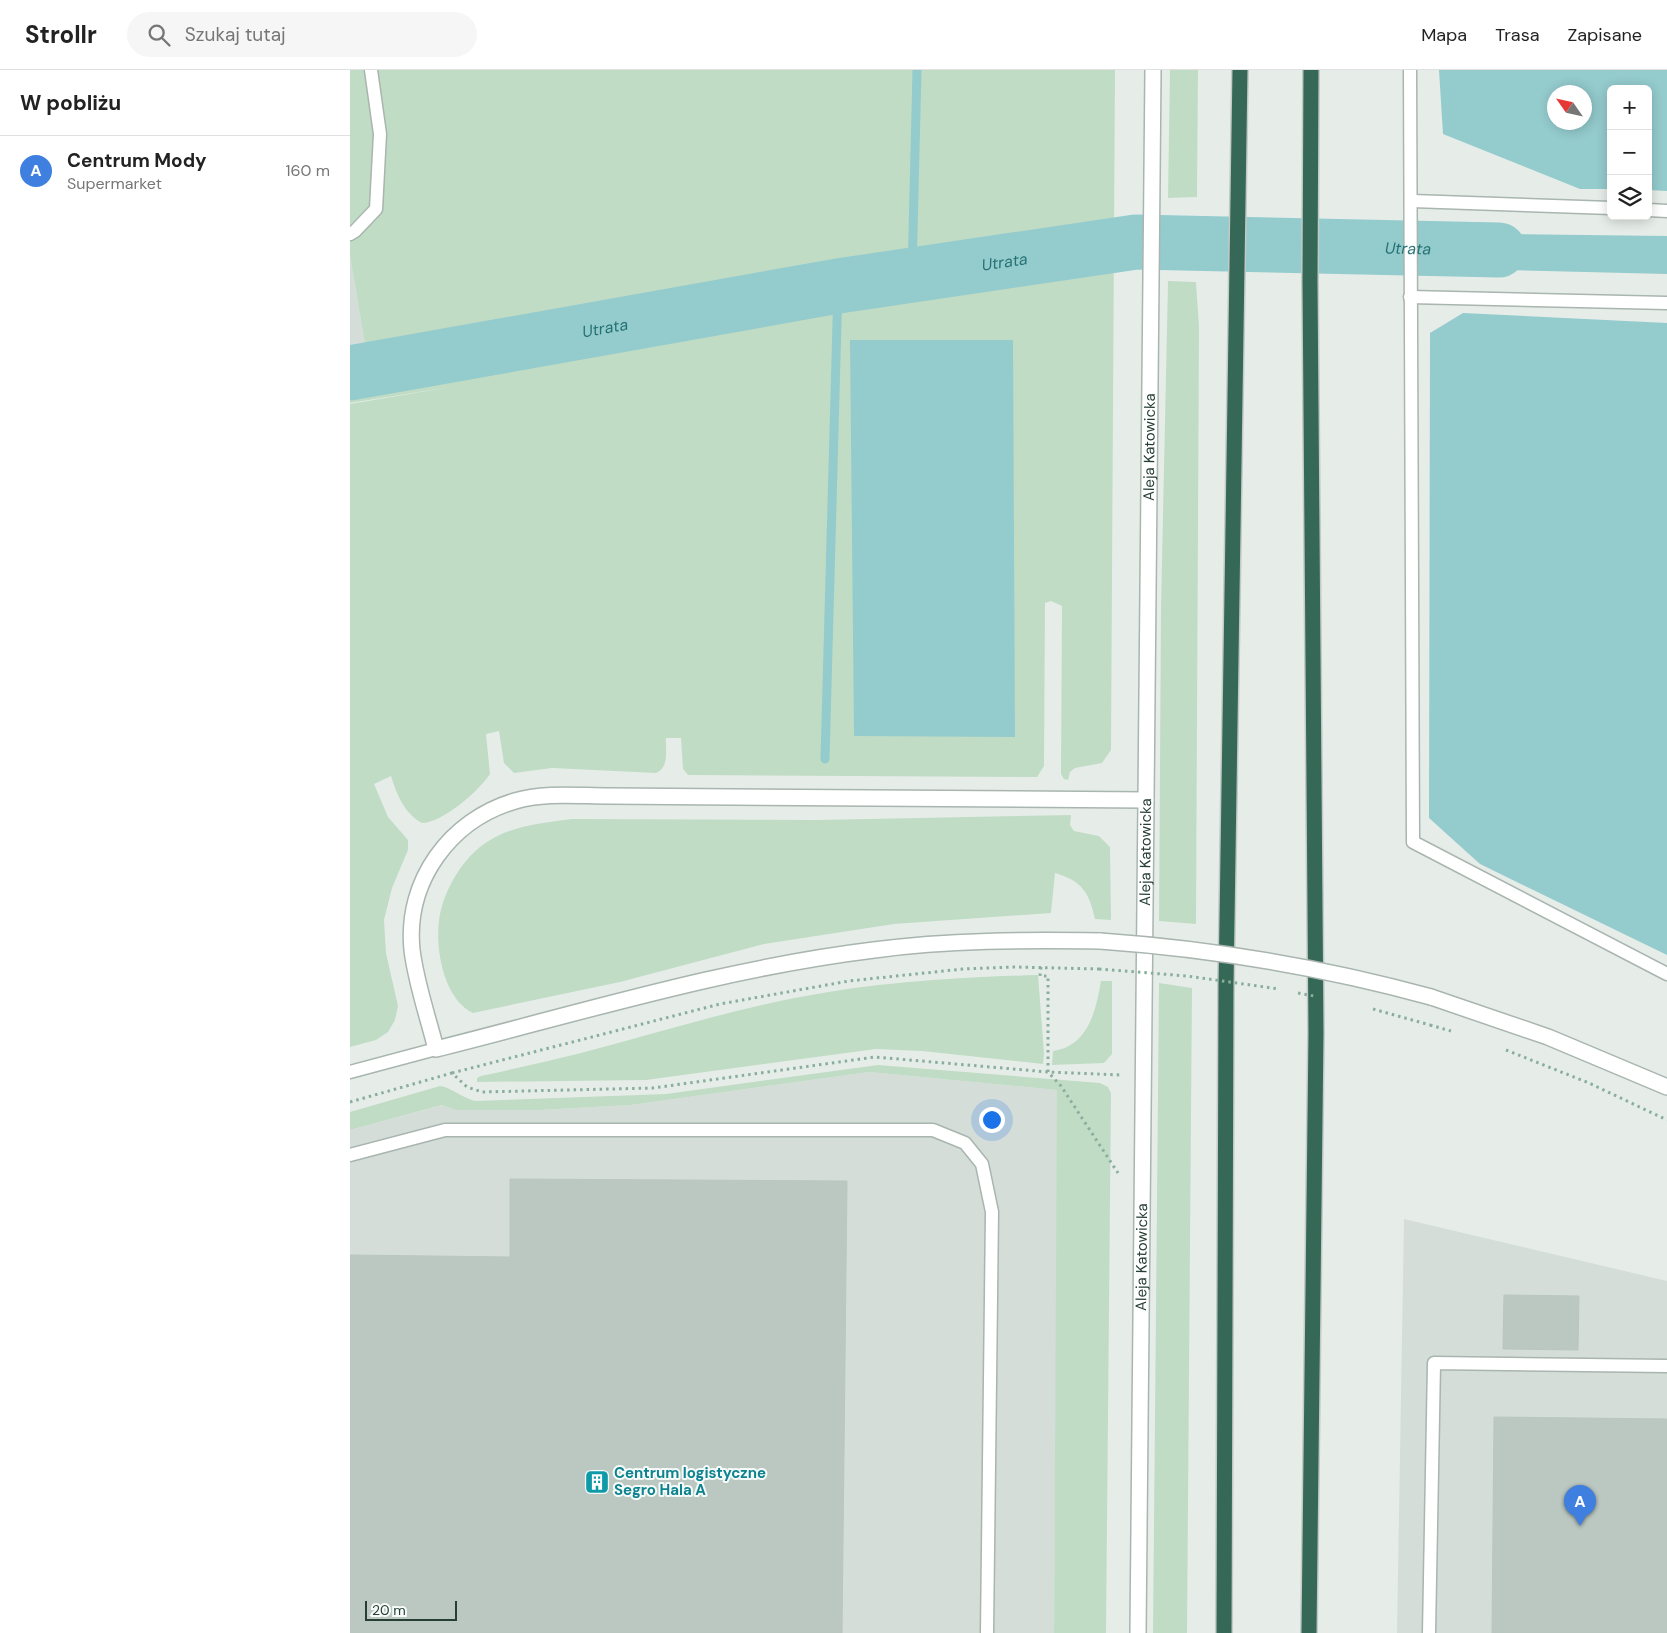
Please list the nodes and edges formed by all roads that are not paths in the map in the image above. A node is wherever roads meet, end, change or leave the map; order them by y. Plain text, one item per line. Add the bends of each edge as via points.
1 (371, 70) edge
2 (1154, 70) edge
3 (1240, 70) edge
4 (1312, 70) edge
5 (1410, 70) edge
6 (1412, 201) junction
7 (1607, 208) edge
8 (1652, 210) edge
9 (1667, 210) edge
10 (350, 234) edge
11 (1410, 297) junction
12 (1667, 303) edge
13 (1146, 800) junction
14 (1667, 974) edge
15 (436, 1050) junction
16 (350, 1072) edge
17 (1667, 1087) edge
18 (350, 1155) edge
19 (1667, 1366) edge
20 (987, 1633) edge
21 (1138, 1633) edge
22 (1224, 1633) edge
23 (1309, 1633) edge
24 (1430, 1633) edge

1 - 10 lane via 380,134 376,208
2 - 13 street, Aleja Katowicka
3 - 22 highway via 1226,986
4 - 23 highway via 1310,282 1316,1033
5 - 6 lane
6 - 7 lane
6 - 11 lane
8 - 9 lane
11 - 12 lane
11 - 14 lane via 1413,842
13 - 15 street via 550,796 516,800 487,811 460,829 428,868 418,895 412,922 412,950
13 - 21 street, Aleja Katowicka
15 - 16 lane
15 - 17 street, bridge via 717,978 823,957 981,941 1100,942 1159,945 1318,968 1430,997 1548,1037
18 - 20 lane via 445,1130 933,1130 964,1143 982,1164 992,1212
19 - 24 lane via 1434,1363

